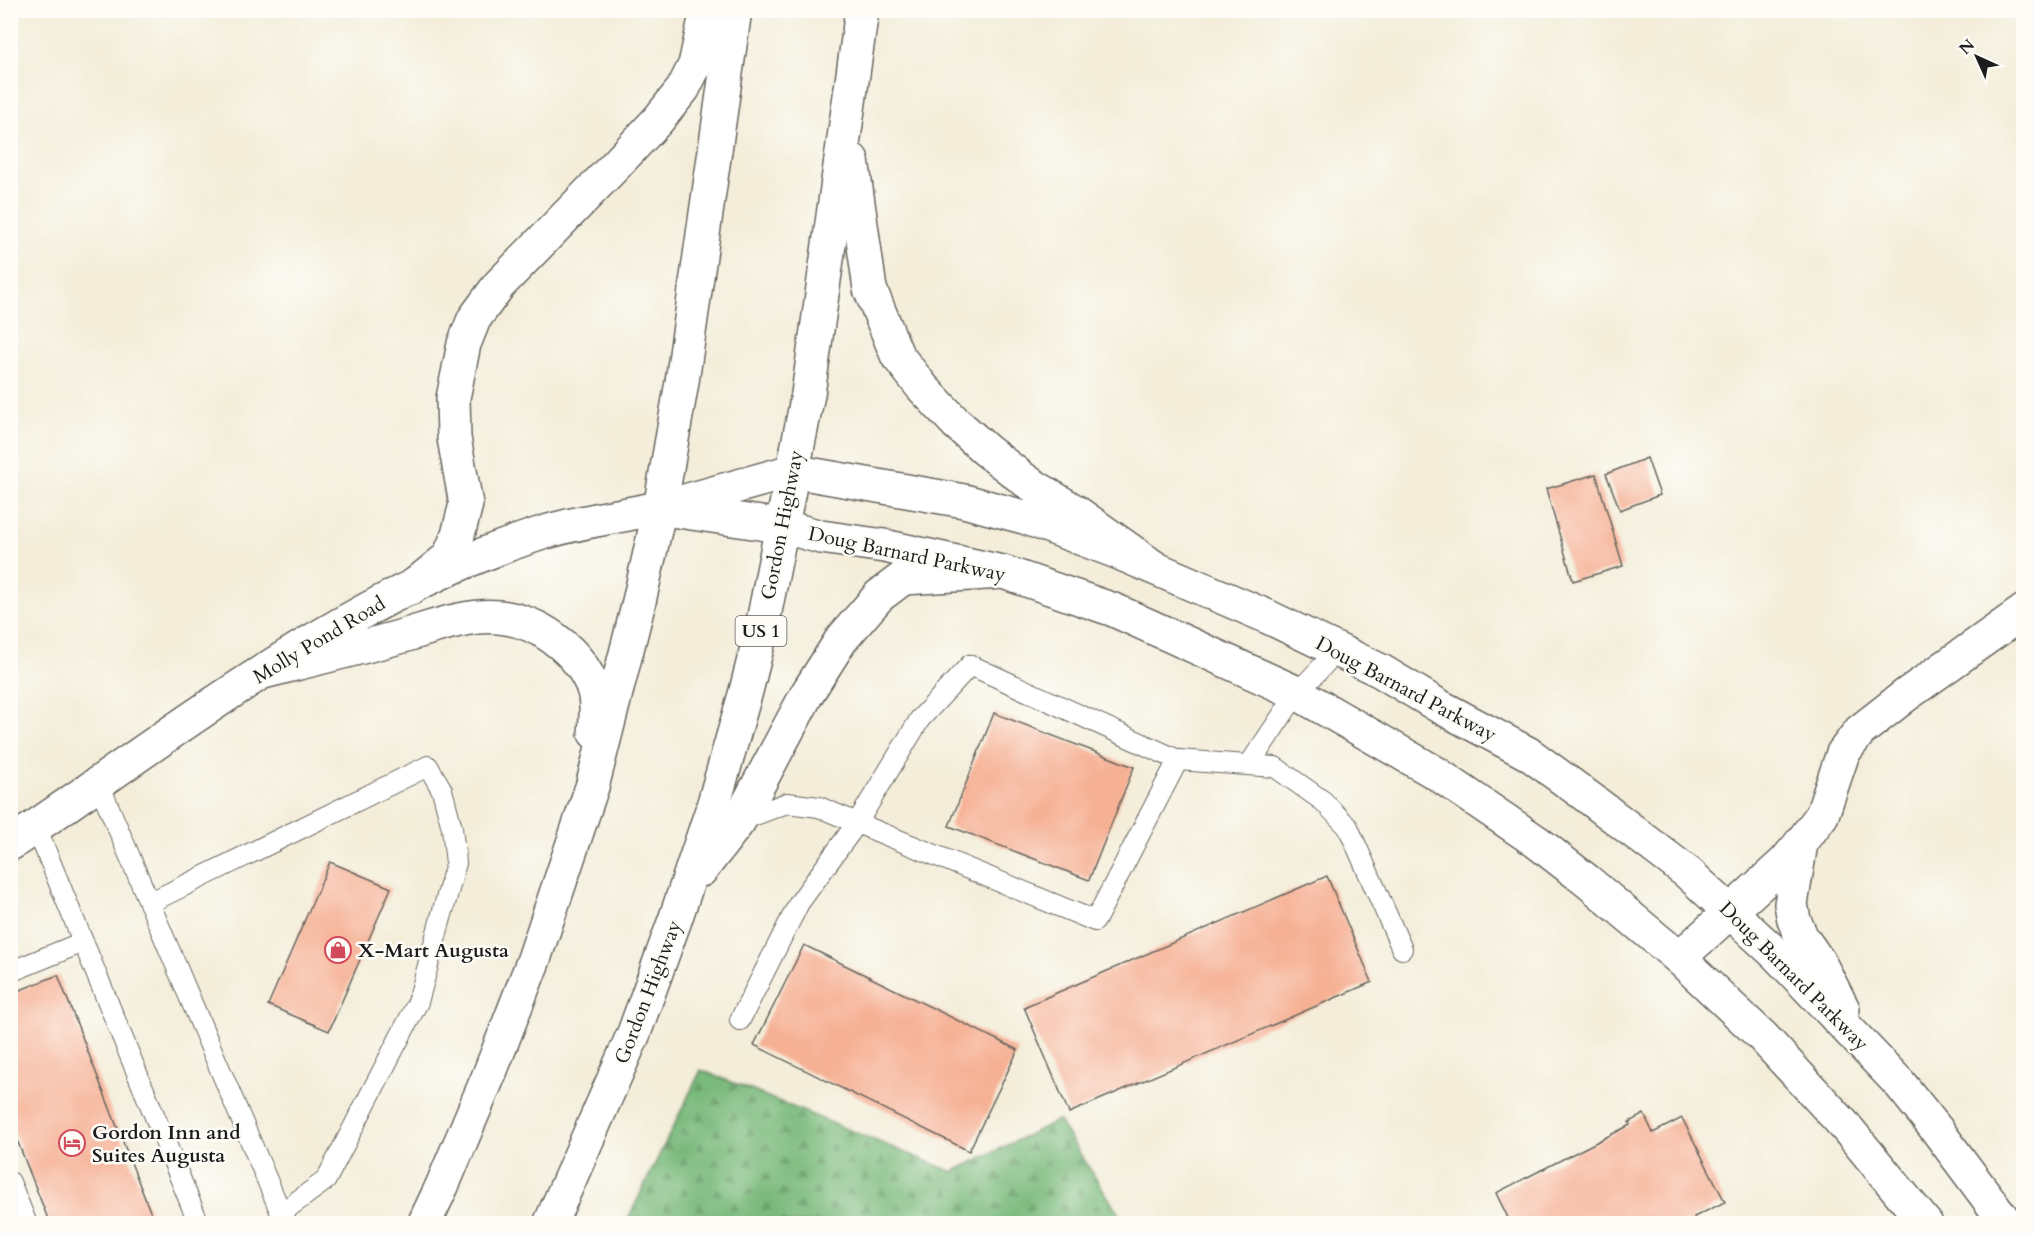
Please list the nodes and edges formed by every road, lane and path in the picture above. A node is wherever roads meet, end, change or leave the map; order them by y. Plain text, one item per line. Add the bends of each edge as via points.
1 (707, 10) edge
2 (735, 10) edge
3 (862, 10) edge
4 (847, 120) junction
5 (792, 471) junction
6 (660, 508) junction
7 (781, 526) junction
8 (1155, 568) junction
9 (1003, 572) junction
10 (411, 588) junction
11 (2024, 611) edge
12 (1338, 650) junction
13 (263, 672) junction
14 (1297, 693) junction
15 (1178, 760) junction
16 (1249, 765) junction
17 (99, 784) junction
18 (592, 787) junction
19 (739, 821) junction
20 (857, 823) junction
21 (23, 836) edge
22 (1801, 843) junction
23 (685, 891) junction
24 (149, 903) junction
25 (1730, 912) junction
26 (83, 942) junction
27 (1402, 949) dead end
28 (1679, 958) junction
29 (10, 972) edge
30 (740, 1020) dead end
31 (1859, 1040) junction
32 (10, 1182) edge
33 (27, 1224) edge
34 (199, 1224) edge
35 (424, 1224) edge
36 (550, 1224) edge
37 (1926, 1224) edge
38 (2007, 1224) edge

1 - 10 main road via 695,64 682,89 658,120 499,285 474,319 464,344 453,398 454,438 466,504 448,557
2 - 6 main road
3 - 4 main road, Gordon Highway / US 1
4 - 5 main road, Gordon Highway / US 1 via 808,394
4 - 8 main road via 870,289 897,355 935,402 986,450 1026,482
5 - 6 main road, Doug Barnard Parkway
5 - 7 main road, Gordon Highway / US 1
5 - 8 main road, Doug Barnard Parkway via 964,501 1024,517
6 - 7 main road, Doug Barnard Parkway
6 - 10 main road, Molly Pond Road via 538,534
6 - 18 main road
7 - 9 main road, Doug Barnard Parkway
7 - 23 main road, Gordon Highway / US 1 via 746,691
8 - 12 main road, Doug Barnard Parkway
9 - 14 main road, Doug Barnard Parkway via 1114,610
9 - 19 main road via 903,578 879,596 841,640 808,692
10 - 13 main road, Molly Pond Road via 378,603
11 - 22 main road via 1860,732 1843,753 1822,815
12 - 14 lane
12 - 25 main road, Doug Barnard Parkway via 1529,754 1689,873
13 - 17 main road, Molly Pond Road
13 - 18 main road via 457,620 516,620 553,638 571,652 593,688 596,708
14 - 16 lane
14 - 28 main road, Doug Barnard Parkway via 1436,773 1537,842
15 - 16 lane
15 - 20 lane via 970,665 920,718
15 - 20 lane via 1095,921
16 - 27 lane via 1275,767 1323,801 1348,827
17 - 21 main road, Molly Pond Road
17 - 24 lane
18 - 35 main road via 534,959
19 - 20 lane via 787,803 819,807
19 - 23 main road
20 - 30 lane via 799,903
21 - 26 lane
22 - 25 main road
22 - 31 main road via 1791,904 1794,920
23 - 36 main road, Gordon Highway / US 1 via 634,1034
24 - 24 lane via 267,1181 281,1213 326,1180 418,1002 456,863 442,790 428,766
25 - 28 main road
25 - 31 main road, Doug Barnard Parkway
26 - 29 lane
26 - 34 lane
28 - 37 main road, Doug Barnard Parkway via 1762,1036 1845,1126
31 - 38 main road, Doug Barnard Parkway via 1937,1130
32 - 33 lane

